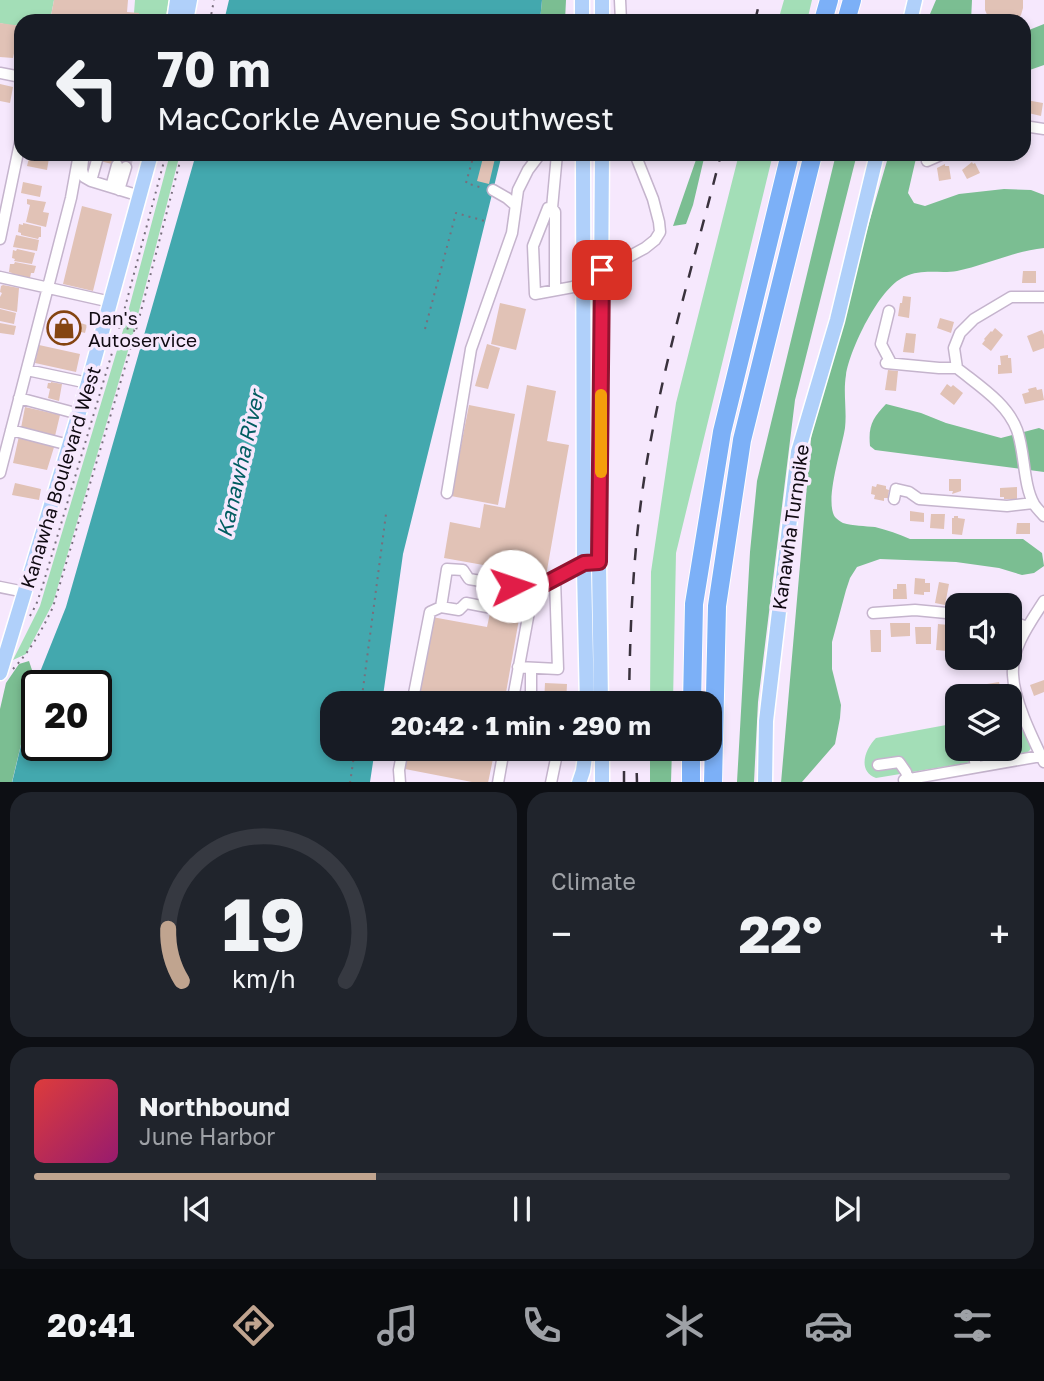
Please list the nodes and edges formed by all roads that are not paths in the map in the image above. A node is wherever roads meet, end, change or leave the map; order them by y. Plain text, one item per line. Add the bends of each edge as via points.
1 (16, 161) edge
2 (78, 161) edge
3 (84, 161) edge
4 (97, 161) edge
5 (149, 161) edge
6 (535, 161) edge
7 (556, 161) edge
8 (583, 161) edge
9 (602, 161) edge
10 (638, 161) edge
11 (788, 161) edge
12 (811, 161) edge
13 (875, 161) edge
14 (121, 166) tunnel mouth
15 (92, 181) junction
16 (115, 188) junction
17 (493, 190) road end
18 (141, 196) junction
19 (515, 205) junction
20 (552, 208) junction
21 (0, 239) edge
22 (602, 270) junction
23 (0, 277) edge
24 (583, 282) junction
25 (48, 288) junction
26 (555, 290) junction
27 (1044, 298) edge
28 (111, 302) junction
29 (889, 312) dead end
30 (957, 369) junction
31 (27, 370) junction
32 (88, 383) junction
33 (19, 398) junction
34 (79, 414) junction
35 (12, 430) junction
36 (69, 445) junction
37 (0, 472) edge
38 (446, 494) dead end
39 (894, 499) dead end
40 (1033, 503) junction
41 (1044, 516) edge
42 (599, 562) junction
43 (584, 563) junction
44 (470, 579) junction
45 (555, 579) junction
46 (0, 587) edge
47 (533, 590) junction
48 (25, 592) junction
49 (1044, 601) edge
50 (466, 603) junction
51 (441, 607) junction
52 (873, 612) dead end
53 (945, 613) edge
54 (528, 615) junction
55 (1022, 625) edge
56 (1027, 627) junction
57 (5, 643) edge
58 (519, 667) junction
59 (531, 668) junction
60 (3, 674) edge
61 (415, 691) edge
62 (514, 691) edge
63 (531, 691) edge
64 (587, 691) edge
65 (601, 691) edge
66 (692, 691) edge
67 (1043, 759) edge
68 (401, 761) edge
69 (502, 761) edge
70 (555, 761) edge
71 (585, 761) edge
72 (589, 761) edge
73 (602, 761) edge
74 (691, 761) edge
75 (975, 761) edge
76 (878, 765) dead end
77 (976, 767) junction
78 (400, 782) edge
79 (498, 782) edge
80 (551, 782) edge
81 (579, 782) edge
82 (591, 782) edge
83 (602, 782) edge
84 (691, 782) edge
85 (713, 782) edge
86 (765, 782) edge

1 - 21 street
2 - 25 street
3 - 15 street via 84,177
4 - 15 street
5 - 18 main road, Kanawha Boulevard West
6 - 19 street
7 - 20 street
8 - 24 main road
9 - 22 main road
10 - 22 street via 660,232 645,248
11 - 66 highway via 722,432 694,604
12 - 85 highway via 742,440 717,606
13 - 86 main road, Kanawha Turnpike via 837,320 798,452 766,721
14 - 16 street
15 - 16 street
16 - 18 street
17 - 19 street
18 - 28 main road, Kanawha Boulevard West
19 - 38 street via 512,233 471,349
20 - 26 street
20 - 26 street via 545,212 533,246 535,294
22 - 24 street
22 - 42 main road
23 - 25 street
24 - 26 street
24 - 43 main road
25 - 28 street
25 - 31 street
27 - 30 street via 1011,297 974,319 960,333 954,348
28 - 32 main road, Kanawha Boulevard West
29 - 30 street via 881,344 888,363
30 - 40 street via 998,401 1016,427
31 - 32 street
31 - 33 street
32 - 34 main road, Kanawha Boulevard West
33 - 34 street
33 - 35 street
34 - 36 main road, Kanawha Boulevard West
35 - 36 street
35 - 37 street
36 - 48 main road, Kanawha Boulevard West
39 - 40 street via 896,489 919,499 1007,506
40 - 41 street
42 - 43 street
42 - 65 main road
43 - 45 street
43 - 64 main road
44 - 47 street
44 - 50 street
44 - 51 street via 463,570 447,569
45 - 47 street
45 - 59 street via 558,669
46 - 48 street
47 - 54 street
48 - 57 main road, Kanawha Boulevard West
49 - 56 street
50 - 51 street via 459,610
50 - 54 street
51 - 61 street via 430,612
52 - 53 street
54 - 58 street
55 - 56 street
56 - 67 street via 1012,674 1017,698
57 - 60 main road, Kanawha Boulevard West
58 - 59 street
58 - 62 street
59 - 63 street
67 - 77 street
68 - 78 street
69 - 79 street
70 - 80 street
71 - 81 main road
72 - 82 main road
73 - 83 main road
74 - 84 highway
75 - 77 street
76 - 77 street via 899,762 906,779

